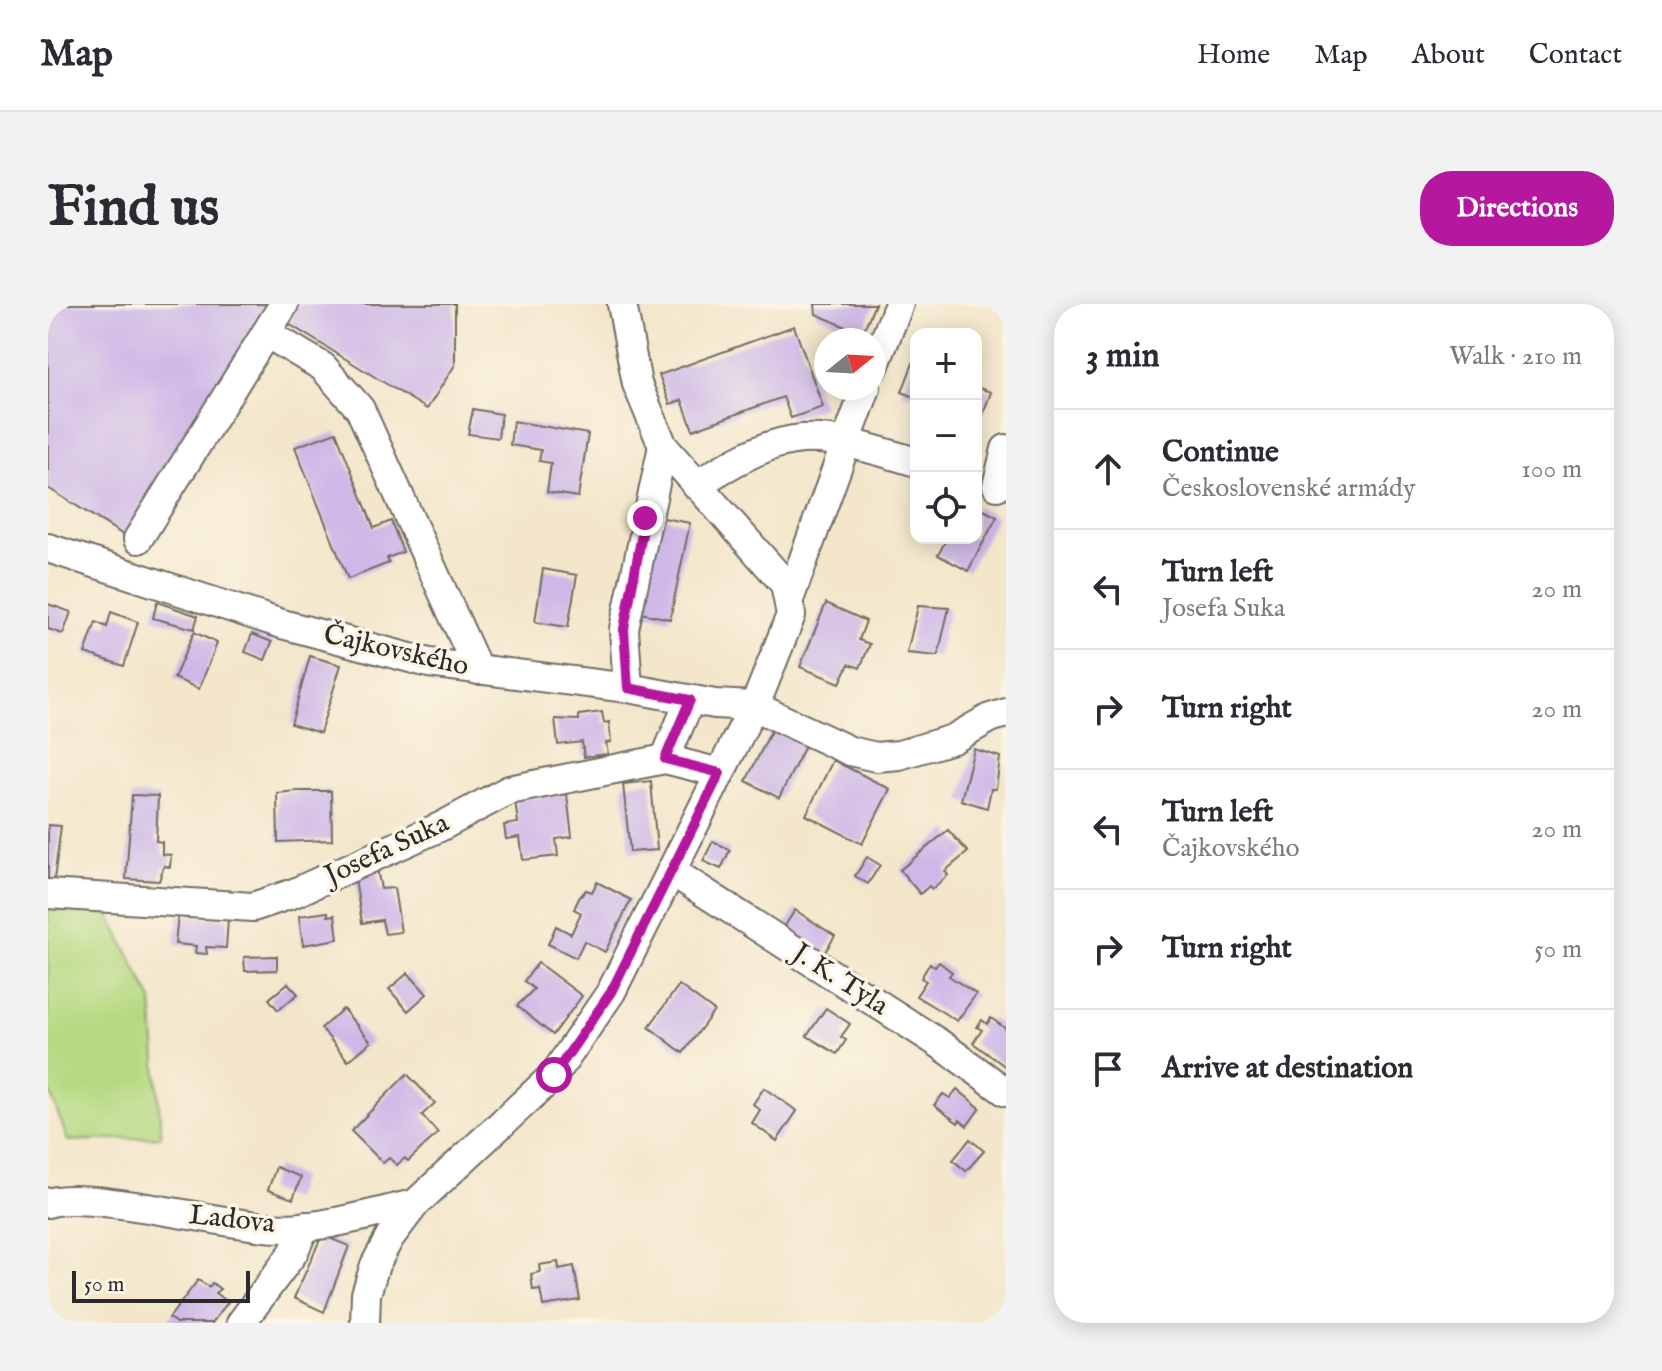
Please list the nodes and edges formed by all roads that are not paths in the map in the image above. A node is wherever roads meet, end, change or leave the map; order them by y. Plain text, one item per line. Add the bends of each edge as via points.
1 (284, 304) edge
2 (622, 304) edge
3 (899, 304) edge
4 (266, 333) junction
5 (886, 337) edge
6 (861, 400) edge
7 (845, 440) junction
8 (663, 446) junction
9 (1006, 449) edge
10 (910, 460) edge
11 (993, 484) edge
12 (696, 485) junction
13 (138, 539) dead end
14 (48, 548) edge
15 (790, 597) junction
16 (478, 670) junction
17 (628, 688) junction
18 (690, 700) junction
19 (754, 706) junction
20 (1006, 713) edge
21 (665, 759) junction
22 (720, 773) junction
23 (671, 871) junction
24 (48, 894) edge
25 (1006, 1092) edge
26 (48, 1203) edge
27 (415, 1204) junction
28 (305, 1226) junction
29 (241, 1323) edge
30 (365, 1323) edge

1 - 4 street
2 - 8 street via 637,384
3 - 5 street
4 - 13 street
4 - 16 street via 323,367 355,401
6 - 7 street
7 - 10 street
7 - 12 street via 778,441
7 - 15 street
8 - 12 street
8 - 17 street via 624,629
9 - 11 street
12 - 15 street via 772,568
14 - 16 street, Čajkovského via 282,624 429,663
15 - 19 street via 787,630
16 - 17 street, Čajkovského
17 - 18 street, Čajkovského
18 - 19 street, Čajkovského
18 - 21 street
19 - 20 street, Čajkovského via 850,751 876,757 953,739
19 - 22 street
21 - 22 street, Josefa Suka
21 - 24 street, Josefa Suka via 509,790 442,826 253,907
22 - 23 street
23 - 25 street, J. K. Tyla
23 - 27 street via 611,992 554,1075
26 - 28 street, Ladova via 85,1201 268,1228
27 - 28 street, Ladova
27 - 30 street via 375,1265
28 - 29 street via 293,1253

